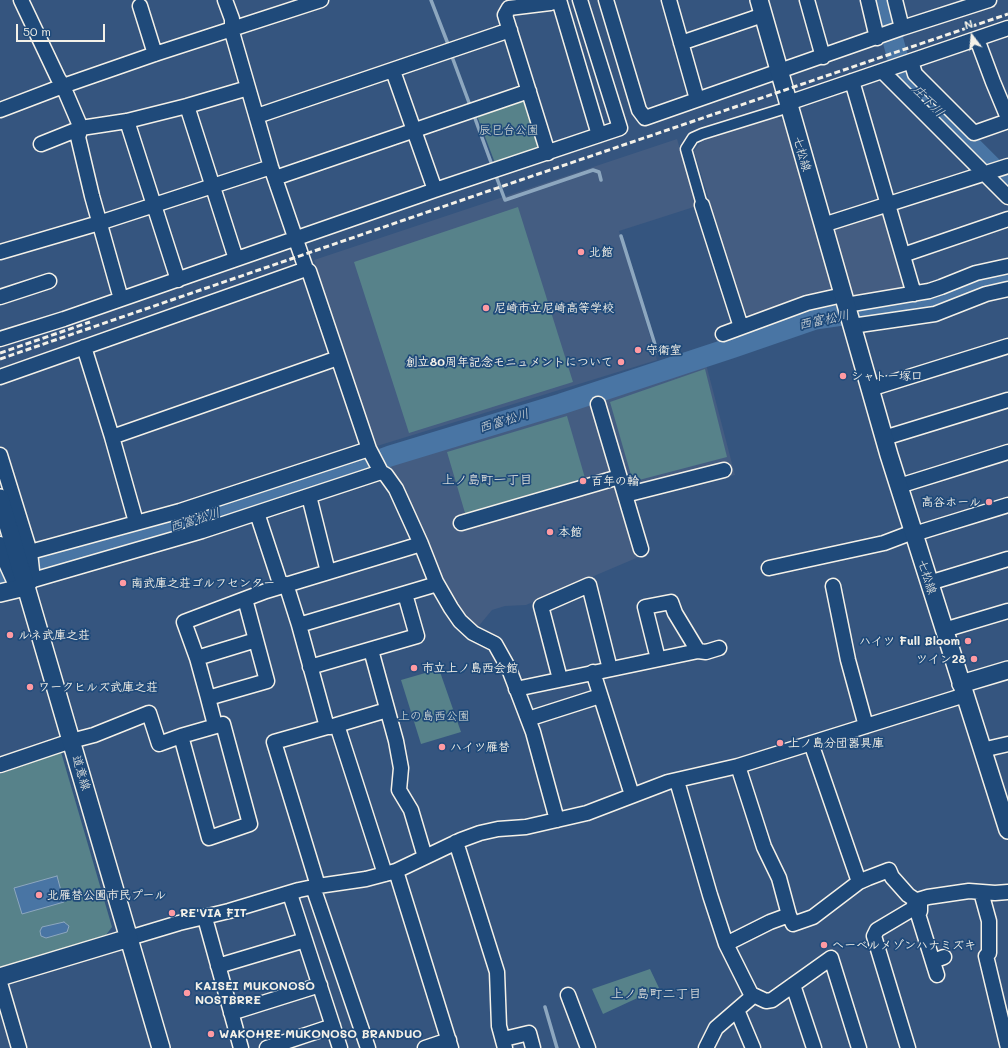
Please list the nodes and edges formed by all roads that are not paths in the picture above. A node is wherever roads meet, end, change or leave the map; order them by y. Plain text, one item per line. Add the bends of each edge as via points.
1 (21, 0) edge
2 (225, 0) edge
3 (321, 0) edge
4 (559, 0) edge
5 (580, 0) edge
6 (606, 0) edge
7 (669, 0) edge
8 (808, 0) edge
9 (868, 0) edge
10 (894, 0) edge
11 (989, 0) edge
12 (140, 6) dead end
13 (761, 8) edge
14 (232, 28) junction
15 (900, 29) junction
16 (510, 30) junction
17 (1007, 30) edge
18 (880, 37) junction
19 (977, 38) junction
20 (681, 43) junction
21 (155, 54) junction
22 (823, 57) junction
23 (910, 62) junction
24 (886, 70) junction
25 (392, 71) junction
26 (780, 72) junction
27 (852, 81) junction
28 (63, 86) junction
29 (248, 88) junction
30 (529, 91) junction
31 (697, 100) junction
32 (788, 105) junction
33 (187, 106) junction
34 (0, 110) edge
35 (257, 116) junction
36 (1008, 118) edge
37 (127, 121) junction
38 (1008, 121) edge
39 (81, 128) junction
40 (414, 129) junction
41 (599, 135) junction
42 (41, 144) dead end
43 (548, 153) junction
44 (1007, 167) edge
45 (273, 172) junction
46 (986, 173) junction
47 (213, 186) junction
48 (435, 190) junction
49 (1008, 197) edge
50 (155, 204) junction
51 (702, 204) joint
52 (889, 204) junction
53 (1008, 219) edge
54 (99, 223) junction
55 (822, 224) junction
56 (296, 239) junction
57 (0, 252) edge
58 (903, 255) junction
59 (236, 259) junction
60 (1008, 266) edge
61 (306, 269) junction
62 (178, 280) junction
63 (49, 281) dead end
64 (1008, 289) edge
65 (914, 294) junction
66 (0, 297) edge
67 (121, 299) junction
68 (847, 311) junction
69 (741, 327) junction
70 (723, 334) dead end
71 (0, 339) edge
72 (1008, 346) edge
73 (84, 347) junction
74 (338, 358) junction
75 (0, 377) edge
76 (870, 389) junction
77 (1008, 400) edge
78 (598, 404) dead end
79 (112, 437) junction
80 (884, 438) junction
81 (370, 451) junction
82 (1008, 452) edge
83 (0, 455) edge
84 (380, 470) junction
85 (724, 470) dead end
86 (620, 477) junction
87 (899, 486) junction
88 (625, 494) junction
89 (309, 496) junction
90 (0, 498) edge
91 (1008, 505) edge
92 (257, 513) junction
93 (136, 522) junction
94 (461, 523) dead end
95 (914, 533) junction
96 (0, 544) edge
97 (421, 544) junction
98 (641, 549) dead end
99 (1008, 559) edge
100 (15, 560) edge
101 (769, 568) dead end
102 (328, 572) junction
103 (25, 580) junction
104 (929, 583) junction
105 (437, 584) junction
106 (283, 585) junction
107 (833, 586) dead end
108 (0, 594) edge
109 (405, 594) junction
110 (245, 599) junction
111 (1008, 611) edge
112 (299, 625) junction
113 (944, 630) junction
114 (256, 640) junction
115 (719, 648) dead end
116 (371, 650) junction
117 (698, 651) junction
118 (197, 658) junction
119 (658, 659) junction
120 (310, 667) junction
121 (610, 669) junction
122 (1008, 670) edge
123 (593, 672) junction
124 (560, 679) junction
125 (516, 689) junction
126 (963, 690) junction
127 (600, 696) junction
128 (208, 698) junction
129 (387, 710) junction
130 (528, 719) junction
131 (215, 725) junction
132 (332, 726) junction
133 (866, 726) junction
134 (181, 736) junction
135 (71, 741) junction
136 (811, 744) junction
137 (1008, 744) edge
138 (982, 750) junction
139 (0, 765) edge
140 (738, 766) junction
141 (677, 781) junction
142 (632, 795) junction
143 (557, 820) junction
144 (1008, 830) edge
145 (456, 842) junction
146 (425, 857) junction
147 (390, 872) junction
148 (859, 882) junction
149 (316, 886) junction
150 (981, 892) junction
151 (1008, 892) edge
152 (290, 894) junction
153 (918, 900) junction
154 (789, 915) junction
155 (204, 918) junction
156 (129, 938) junction
157 (305, 940) junction
158 (726, 944) junction
159 (218, 966) junction
160 (937, 975) dead end
161 (0, 977) edge
162 (0, 983) edge
163 (320, 985) junction
164 (793, 985) junction
165 (568, 995) dead end
166 (753, 996) junction
167 (737, 1010) junction
168 (231, 1013) junction
169 (333, 1026) junction
170 (450, 1044) edge
171 (505, 1044) edge
172 (19, 1048) edge
173 (161, 1048) edge
174 (241, 1048) edge
175 (267, 1048) edge
176 (340, 1048) edge
177 (368, 1048) edge
178 (425, 1048) edge
179 (533, 1048) edge
180 (588, 1048) edge
181 (706, 1048) edge
182 (754, 1048) edge
183 (814, 1048) edge
184 (859, 1048) edge
185 (908, 1048) edge
186 (1008, 1048) edge

1 - 28 street
2 - 14 street via 232,19
3 - 14 street
4 - 16 street via 509,8 505,15
4 - 41 street
5 - 41 street via 620,128
6 - 31 street via 640,110 645,118
7 - 20 street
8 - 22 street
9 - 18 street
10 - 15 street
11 - 15 street
12 - 21 street
13 - 20 street
13 - 26 street, 七松線
14 - 21 street
14 - 29 street
15 - 18 street
16 - 25 street
16 - 30 street
17 - 19 street
18 - 22 street
19 - 23 street
19 - 36 street
20 - 31 street
21 - 28 street
22 - 26 street
23 - 24 street
23 - 38 street via 915,74 974,133
24 - 27 street
24 - 46 street
25 - 35 street
25 - 40 street
26 - 31 street
26 - 32 street, 七松線
27 - 32 street
27 - 52 street
28 - 34 street
28 - 39 street
29 - 33 street
29 - 35 street
30 - 40 street
30 - 43 street
32 - 51 street via 692,138 686,150
32 - 55 street, 七松線
33 - 37 street
33 - 47 street
35 - 45 street
37 - 39 street
37 - 50 street
39 - 42 street
39 - 54 street via 78,137
40 - 45 street
40 - 48 street
41 - 43 street
43 - 48 street
44 - 46 street
45 - 47 street
45 - 56 street
46 - 49 street
46 - 52 street
47 - 50 street
47 - 59 street
48 - 56 street
50 - 54 street
50 - 62 street
51 - 69 street
52 - 55 street
52 - 58 street
53 - 58 street
54 - 57 street
54 - 67 street
55 - 68 street, 七松線
56 - 59 street
56 - 61 street
58 - 65 street
59 - 62 street
60 - 65 street via 976,273 941,288
61 - 73 street
61 - 74 street via 309,271
62 - 67 street
63 - 66 street
64 - 68 street via 986,294 935,314
65 - 68 street
67 - 71 street
68 - 69 street via 807,303
68 - 76 street, 七松線
69 - 70 street
72 - 76 street
73 - 75 street
73 - 79 street
74 - 79 street
74 - 81 street
76 - 80 street, 七松線
77 - 80 street
78 - 86 street
79 - 93 street
80 - 87 street, 七松線
81 - 84 street
81 - 93 street via 180,511
82 - 87 street
83 - 100 street
84 - 89 street
84 - 97 street via 396,489
85 - 88 street
86 - 88 street
86 - 94 street
87 - 95 street, 七松線
88 - 98 street
89 - 92 street
89 - 102 street
90 - 100 street, 道意線
91 - 95 street
92 - 103 street via 195,533
92 - 106 street
93 - 100 street
95 - 101 street via 884,543
95 - 104 street, 七松線
96 - 100 street
97 - 102 street
97 - 105 street
99 - 104 street
100 - 103 street, 道意線
102 - 106 street
103 - 108 street
103 - 135 street, 道意線
104 - 113 street, 七松線
105 - 109 street
105 - 125 street via 460,621 472,633 495,644 500,650
106 - 110 street
106 - 112 street
107 - 133 street via 848,660
109 - 112 street
109 - 116 street via 417,636
110 - 114 street
110 - 118 street via 184,622
111 - 113 street
112 - 120 street
113 - 126 street, 七松線
114 - 118 street
114 - 128 street via 267,681
115 - 117 street via 706,652
116 - 120 street
116 - 129 street
117 - 119 street
117 - 119 street via 671,602 645,607
118 - 128 street
119 - 121 street
120 - 132 street
121 - 123 street
121 - 124 street via 589,585 541,606
122 - 126 street
123 - 124 street
123 - 127 street
124 - 125 street
125 - 130 street
126 - 133 street
126 - 138 street, 七松線
127 - 130 street
127 - 142 street
128 - 131 street
129 - 132 street
129 - 146 street via 401,768 399,790 411,810
130 - 143 street
131 - 134 street
131 - 134 street via 223,724 250,824 209,838
132 - 147 street
132 - 149 street via 274,742
133 - 136 street
134 - 135 street via 159,744 149,713 94,735
135 - 139 street
135 - 156 street, 道意線
136 - 140 street
136 - 148 street
137 - 138 street
138 - 144 street, 七松線
140 - 141 street
140 - 154 street via 764,847 779,878
141 - 142 street
141 - 158 street
142 - 143 street via 587,813
143 - 145 street via 526,827 498,829
145 - 146 street
145 - 171 street via 497,972 499,1026
146 - 147 street
147 - 149 street via 366,879
147 - 170 street
148 - 153 street via 889,870 908,895
148 - 154 street via 813,917 793,924
149 - 152 street
149 - 177 street
150 - 151 street
150 - 153 street via 970,891
150 - 186 street via 989,921 989,953 986,956
152 - 155 street
152 - 157 street
153 - 160 street via 918,914 938,959
153 - 185 street via 914,908 877,930 874,936
154 - 158 street
155 - 156 street
155 - 159 street
156 - 161 street
156 - 173 street, 道意線
157 - 159 street
157 - 163 street
158 - 166 street
159 - 168 street
162 - 172 street
163 - 168 street
163 - 169 street
164 - 166 street via 769,1001
164 - 183 street
164 - 184 street via 831,958
165 - 180 street
166 - 167 street
167 - 181 street via 716,1028
167 - 182 street
168 - 174 street
169 - 175 street
169 - 176 street
170 - 178 street
171 - 179 street via 529,1033

